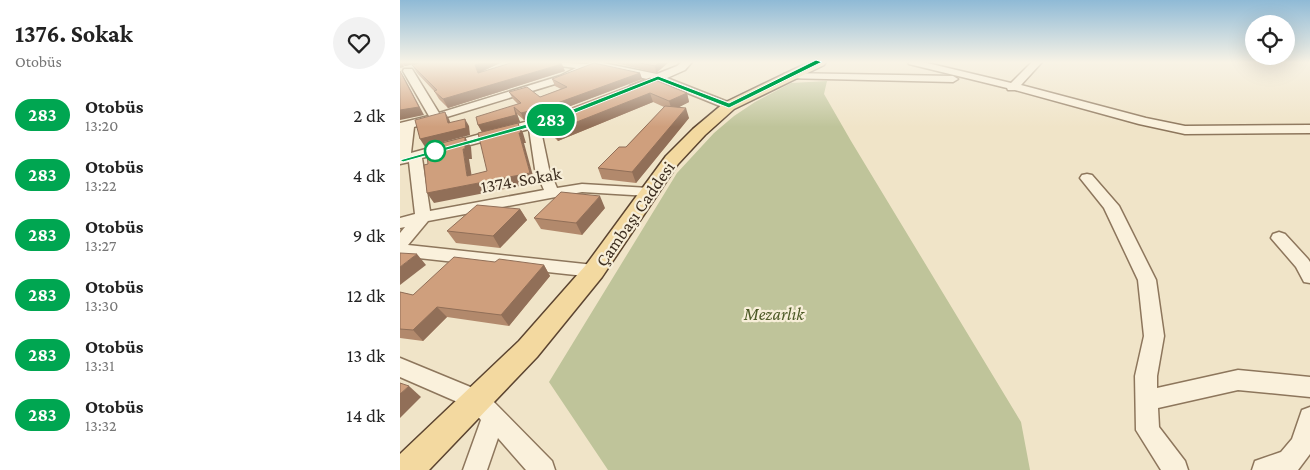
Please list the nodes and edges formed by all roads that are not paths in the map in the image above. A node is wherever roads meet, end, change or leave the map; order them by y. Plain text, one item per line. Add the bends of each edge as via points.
1 (412, 84) edge
2 (545, 84) edge
3 (643, 84) edge
4 (673, 84) edge
5 (772, 84) edge
6 (996, 84) edge
7 (1016, 84) edge
8 (1012, 88) junction
9 (626, 91) edge
10 (729, 106) junction
11 (575, 111) edge
12 (436, 118) junction
13 (534, 125) junction
14 (404, 126) edge
15 (1307, 131) edge
16 (406, 159) edge
17 (1087, 178) dead end
18 (552, 192) junction
19 (650, 192) junction
20 (423, 217) junction
21 (400, 223) edge
22 (1279, 238) dead end
23 (400, 243) edge
24 (400, 250) edge
25 (594, 271) junction
26 (1310, 277) edge
27 (400, 367) edge
28 (1310, 387) edge
29 (1147, 401) junction
30 (485, 408) junction
31 (1310, 418) edge
32 (408, 470) edge
33 (475, 470) edge
34 (543, 470) edge
35 (1176, 470) edge
36 (1264, 470) edge

1 - 12 street
2 - 12 street
3 - 9 street
4 - 10 street
5 - 10 main road, Çambaşı Caddesi
6 - 8 street
7 - 8 street
8 - 15 street via 1185,130
10 - 19 main road, Çambaşı Caddesi via 672,160
11 - 13 street
12 - 14 street
13 - 16 street
13 - 18 street via 542,169
14 - 16 street
16 - 20 street
17 - 29 street via 1111,206 1147,280 1154,336 1146,376
18 - 19 street, 1374. Sokak via 582,188
18 - 20 street, 1374. Sokak
19 - 25 main road, Çambaşı Caddesi
20 - 21 street, 1374. Sokak
20 - 23 street
22 - 26 street
24 - 25 street
25 - 30 main road, Çambaşı Caddesi via 528,349
27 - 30 street
28 - 29 street via 1238,380
29 - 35 street via 1148,430
30 - 32 main road, Çambaşı Caddesi
30 - 33 street
30 - 34 street
31 - 36 street via 1302,445 1289,462

